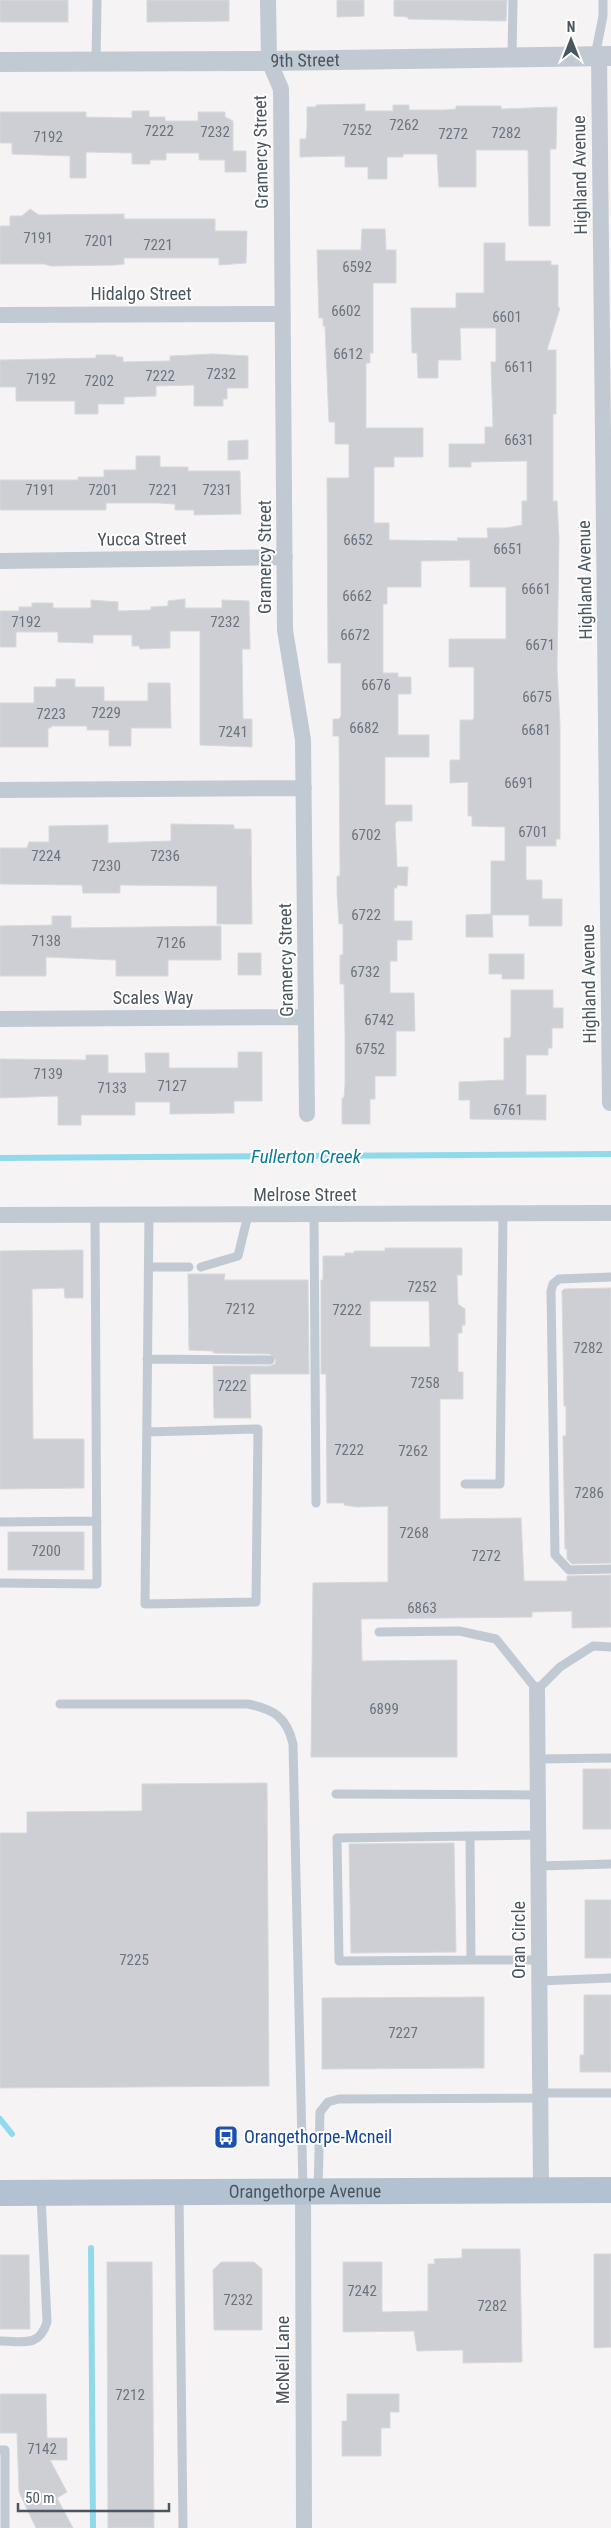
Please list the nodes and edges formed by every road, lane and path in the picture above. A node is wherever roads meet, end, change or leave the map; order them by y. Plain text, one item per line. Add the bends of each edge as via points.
1 (96, 0) edge
2 (268, 0) edge
3 (514, 0) edge
4 (603, 0) edge
5 (602, 56) edge
6 (512, 57) junction
7 (269, 61) junction
8 (0, 62) edge
9 (96, 62) junction
10 (283, 314) junction
11 (0, 315) edge
12 (285, 557) junction
13 (0, 561) edge
14 (304, 788) junction
15 (0, 790) edge
16 (306, 1017) junction
17 (0, 1019) edge
18 (610, 1102) edge
19 (307, 1114) dead end
20 (611, 1213) edge
21 (502, 1214) junction
22 (0, 1215) edge
23 (95, 1215) junction
24 (149, 1215) junction
25 (248, 1215) junction
26 (314, 1215) junction
27 (148, 1266) junction
28 (189, 1266) dead end
29 (201, 1266) dead end
30 (611, 1277) edge
31 (147, 1360) junction
32 (270, 1360) dead end
33 (147, 1432) junction
34 (465, 1484) dead end
35 (316, 1503) dead end
36 (97, 1521) junction
37 (0, 1522) edge
38 (611, 1570) edge
39 (0, 1583) edge
40 (379, 1632) dead end
41 (611, 1647) edge
42 (537, 1690) junction
43 (60, 1704) dead end
44 (611, 1758) edge
45 (538, 1759) junction
46 (336, 1794) dead end
47 (538, 1795) junction
48 (538, 1835) junction
49 (470, 1836) junction
50 (611, 1864) edge
51 (539, 1866) junction
52 (471, 1960) junction
53 (539, 1960) junction
54 (611, 1978) edge
55 (540, 1981) junction
56 (611, 2093) edge
57 (541, 2096) junction
58 (541, 2190) junction
59 (611, 2190) edge
60 (179, 2192) junction
61 (311, 2192) junction
62 (0, 2193) edge
63 (41, 2193) junction
64 (0, 2342) edge
65 (0, 2450) edge
66 (5, 2528) edge
67 (183, 2528) edge
68 (304, 2528) edge

1 - 9 lane
2 - 7 street, Gramercy Street
3 - 6 lane
4 - 5 lane
5 - 6 street, 9th Street
5 - 18 street, Highland Avenue
6 - 7 street, 9th Street
7 - 9 street, 9th Street
7 - 10 street, Gramercy Street via 281,89
8 - 9 street, 9th Street
10 - 11 street, Hidalgo Street
10 - 12 street, Gramercy Street
12 - 13 street, Yucca Street
12 - 14 street, Gramercy Street via 285,630 300,711
14 - 15 street
14 - 16 street, Gramercy Street
16 - 17 street, Scales Way
16 - 19 street, Gramercy Street
20 - 21 street, Melrose Street
21 - 26 street, Melrose Street
21 - 34 lane via 500,1484
22 - 23 street, Melrose Street
23 - 24 street, Melrose Street
23 - 36 lane
24 - 25 street, Melrose Street
24 - 27 lane
25 - 26 street, Melrose Street
25 - 29 lane via 238,1256
26 - 35 lane
27 - 28 lane
27 - 31 lane
30 - 38 lane via 559,1279 553,1284 552,1291 555,1555 569,1570
31 - 32 lane
31 - 33 lane
33 - 33 lane via 145,1604 256,1602 258,1429
36 - 37 lane
36 - 39 lane via 97,1584
40 - 42 lane via 459,1632 496,1638
41 - 42 lane via 593,1646 560,1667
42 - 45 street, Oran Circle
43 - 61 lane via 248,1704 265,1707 290,1728
44 - 45 lane
45 - 47 street, Oran Circle
46 - 47 lane
47 - 48 street, Oran Circle
48 - 49 lane
48 - 51 street, Oran Circle
49 - 52 lane
49 - 52 lane via 337,1838 339,1960
50 - 51 lane
51 - 53 street, Oran Circle
52 - 53 lane
53 - 55 street, Oran Circle
54 - 55 lane
55 - 57 street, Oran Circle
56 - 57 lane
57 - 58 street, Oran Circle
57 - 61 lane via 339,2099 328,2102 320,2112
58 - 59 main road, Orangethorpe Avenue
58 - 61 main road, Orangethorpe Avenue
60 - 61 main road, Orangethorpe Avenue
60 - 63 main road, Orangethorpe Avenue
60 - 67 lane
61 - 68 street, McNeil Lane
62 - 63 main road, Orangethorpe Avenue
63 - 64 lane via 47,2322 43,2335 35,2341
65 - 66 lane via 5,2450

